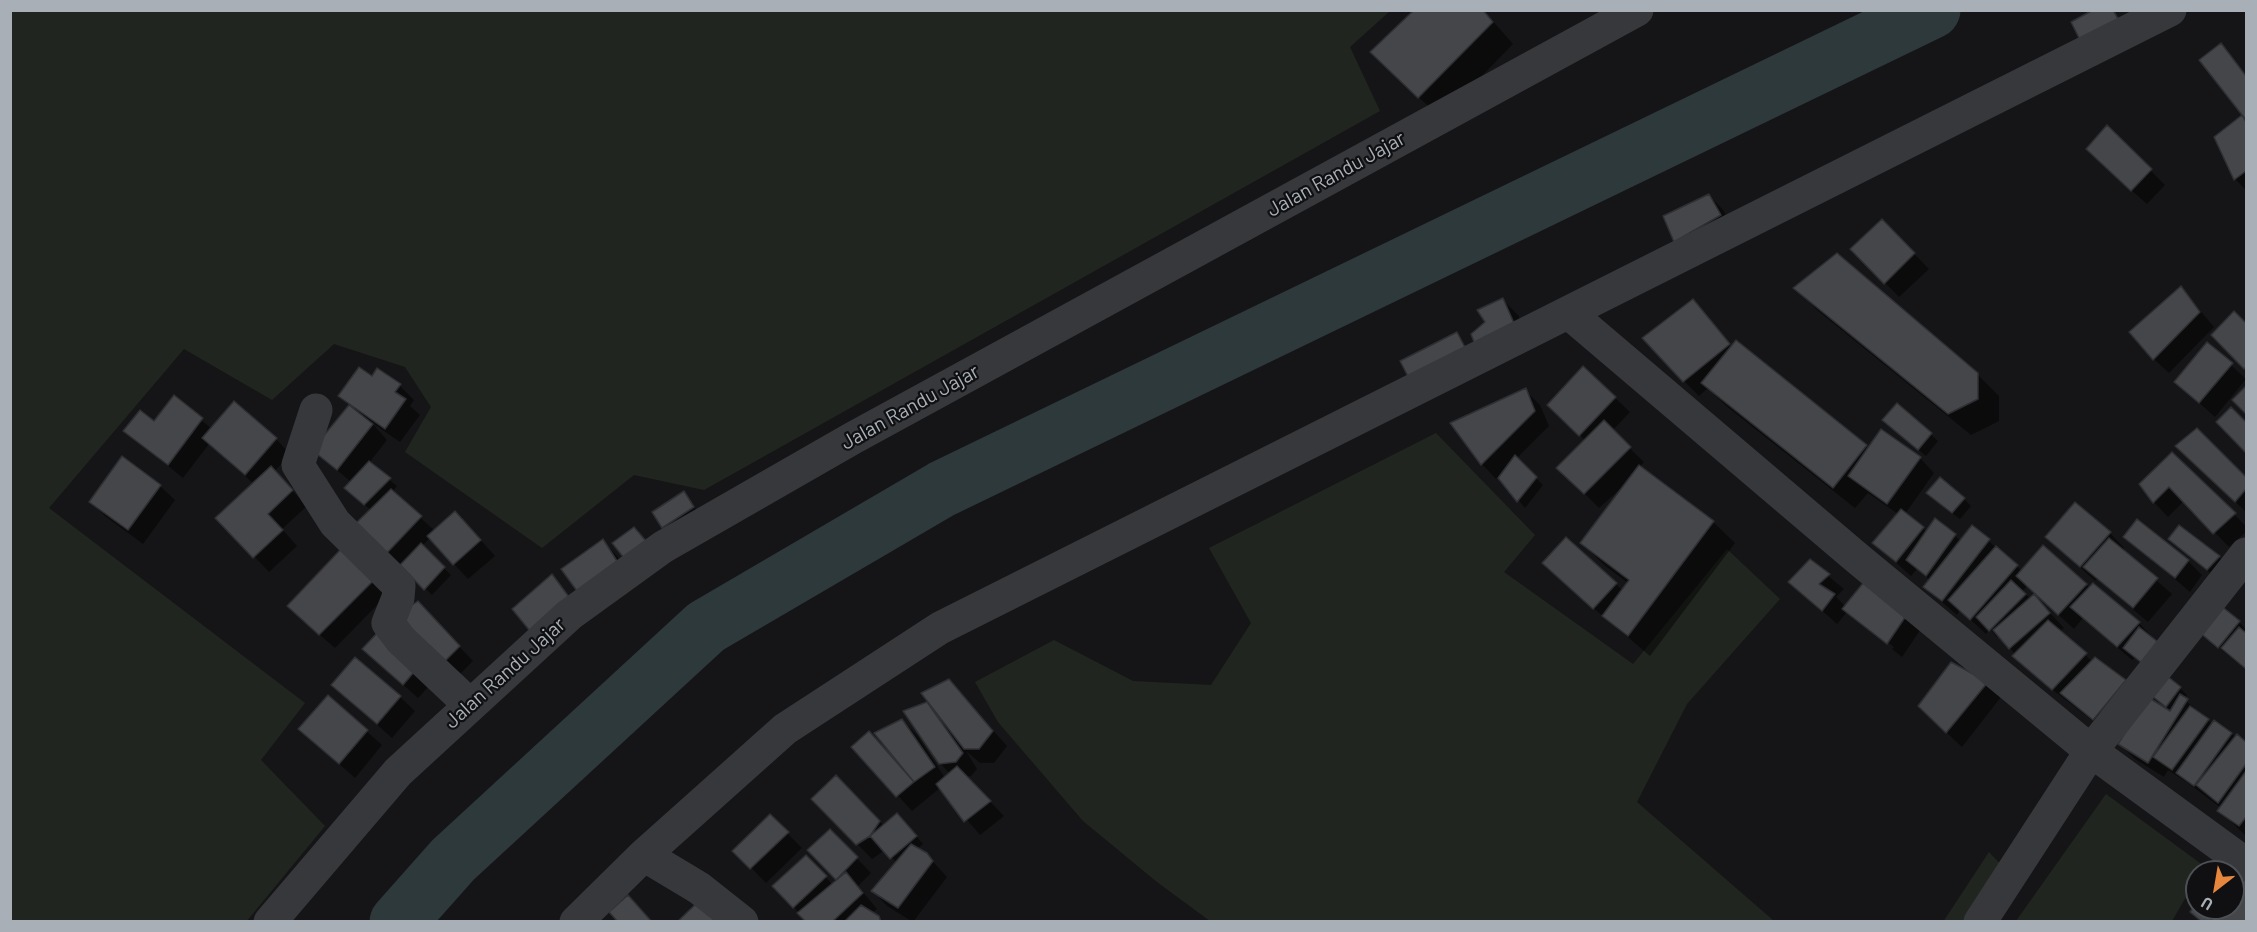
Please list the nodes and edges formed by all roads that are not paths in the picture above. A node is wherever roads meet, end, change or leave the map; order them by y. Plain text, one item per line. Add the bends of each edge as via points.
1 (2170, 10) edge
2 (1632, 11) edge
3 (1570, 314) junction
4 (316, 410) dead end
5 (2247, 554) edge
6 (456, 692) junction
7 (2091, 751) junction
8 (644, 855) junction
9 (2247, 864) edge
10 (270, 921) edge
11 (576, 921) edge
12 (742, 921) edge
13 (1980, 921) edge

1 - 3 street
2 - 6 street, Jalan Randu Jajar via 863,432 663,547
3 - 7 street
3 - 8 street via 940,628 785,729
4 - 6 street via 298,465 334,523 399,586 388,623
5 - 7 street
6 - 10 street, Jalan Randu Jajar via 398,772
7 - 9 street
7 - 13 street
8 - 11 street
8 - 12 street via 699,888

